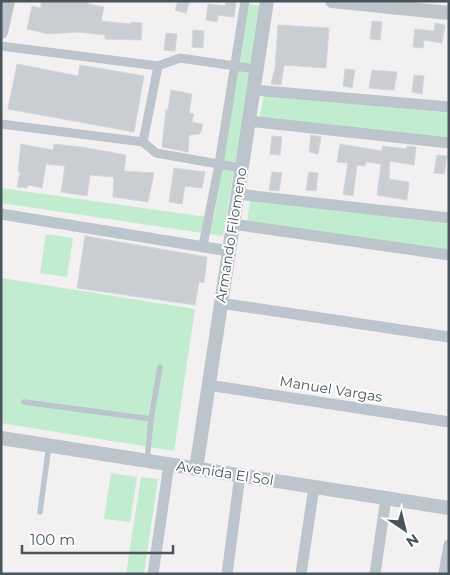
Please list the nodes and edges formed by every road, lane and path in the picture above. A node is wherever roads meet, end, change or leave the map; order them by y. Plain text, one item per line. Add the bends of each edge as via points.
1 (8, 1) edge
2 (245, 1) edge
3 (266, 1) edge
4 (332, 1) edge
5 (449, 14) edge
6 (1, 32) edge
7 (1, 46) edge
8 (158, 66) junction
9 (234, 66) junction
10 (256, 69) junction
11 (253, 90) junction
12 (449, 107) edge
13 (248, 121) junction
14 (1, 124) edge
15 (143, 142) junction
16 (449, 144) edge
17 (219, 164) junction
18 (241, 168) junction
19 (237, 194) junction
20 (1, 214) edge
21 (449, 218) edge
22 (232, 224) junction
23 (203, 246) junction
24 (228, 251) junction
25 (449, 255) edge
26 (220, 303) junction
27 (449, 337) edge
28 (160, 367) dead end
29 (208, 385) junction
30 (24, 402) dead end
31 (151, 419) junction
32 (449, 422) edge
33 (1, 438) edge
34 (49, 446) junction
35 (147, 461) junction
36 (169, 464) junction
37 (196, 468) junction
38 (240, 475) junction
39 (314, 487) junction
40 (386, 498) junction
41 (449, 508) edge
42 (40, 512) dead end
43 (449, 545) edge
44 (153, 574) edge
45 (227, 574) edge
46 (301, 574) edge
47 (375, 574) edge
48 (444, 574) edge

1 - 6 street
2 - 9 street
3 - 10 street, Armando Filomeno
4 - 5 street
7 - 8 street
8 - 9 street via 180,58
8 - 15 street
9 - 10 street
9 - 17 street
10 - 11 street, Armando Filomeno
11 - 12 street
11 - 13 street, Armando Filomeno
13 - 16 street
13 - 18 street, Armando Filomeno
14 - 15 street
15 - 17 street via 156,153
17 - 18 street
17 - 23 street
18 - 19 street, Armando Filomeno
19 - 21 street
19 - 22 street, Armando Filomeno
20 - 23 street
22 - 24 street, Armando Filomeno
22 - 25 street
23 - 24 street
24 - 26 street, Armando Filomeno
26 - 27 street
26 - 29 street, Armando Filomeno
28 - 31 lane
29 - 32 street, Manuel Vargas
29 - 37 street, Armando Filomeno
30 - 31 lane
31 - 35 lane
33 - 34 street, Avenida El Sol
34 - 35 street, Avenida El Sol
34 - 42 lane
35 - 36 street, Avenida El Sol
36 - 37 street, Avenida El Sol
36 - 44 street
37 - 38 street, Avenida El Sol
38 - 39 street, Avenida El Sol
38 - 45 street
39 - 40 street, Avenida El Sol
39 - 46 street
40 - 41 street, Avenida El Sol
40 - 47 street
43 - 48 street

